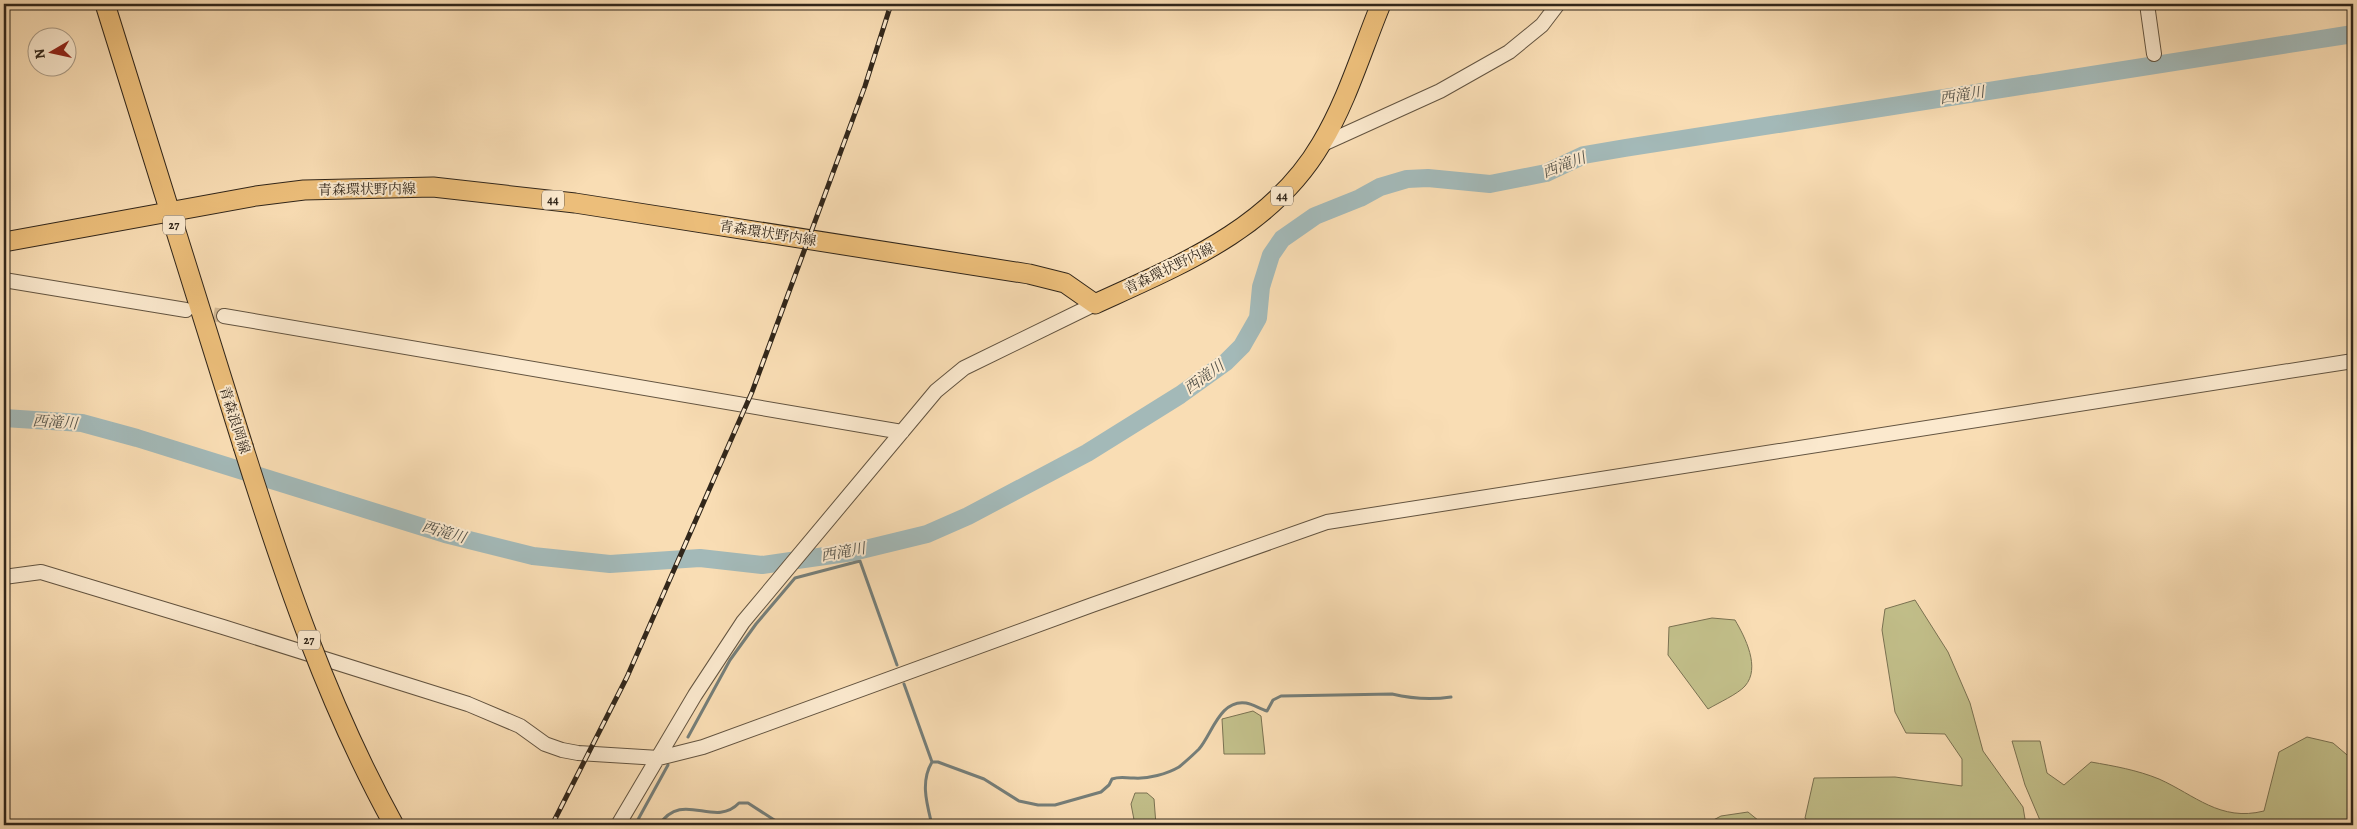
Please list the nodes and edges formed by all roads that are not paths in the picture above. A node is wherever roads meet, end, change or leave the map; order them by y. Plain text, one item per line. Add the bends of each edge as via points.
1 (106, 4) edge
2 (1381, 4) edge
3 (1558, 4) edge
4 (2147, 4) edge
5 (2154, 54) dead end
6 (1321, 144) junction
7 (169, 210) junction
8 (4, 242) edge
9 (4, 280) edge
10 (1095, 304) junction
11 (186, 310) tunnel mouth
12 (224, 316) tunnel mouth
13 (2353, 361) edge
14 (902, 432) junction
15 (4, 577) edge
16 (659, 758) junction
17 (394, 825) edge
18 (618, 825) edge

1 - 7 main road, 青森浪岡線 / 27
2 - 6 main road, 青森環状野内線 / 44 via 1339,109
3 - 6 street via 1542,25 1509,52 1440,91
4 - 5 street
6 - 10 main road, 青森環状野内線 / 44 via 1278,200 1258,217 1174,268
7 - 8 main road, 青森環状野内線 / 44
7 - 10 main road, 青森環状野内線 / 44 via 304,190 351,188 433,187 524,196 1036,275 1065,283
7 - 17 main road, 青森浪岡線 / 27, bridge via 296,608 335,703
9 - 11 street
10 - 14 street via 964,368 936,391
12 - 14 street
13 - 16 street via 1328,522 703,747
14 - 16 street via 742,622
15 - 16 street via 41,572 223,627 468,704 520,726 545,744 562,750
16 - 18 street

